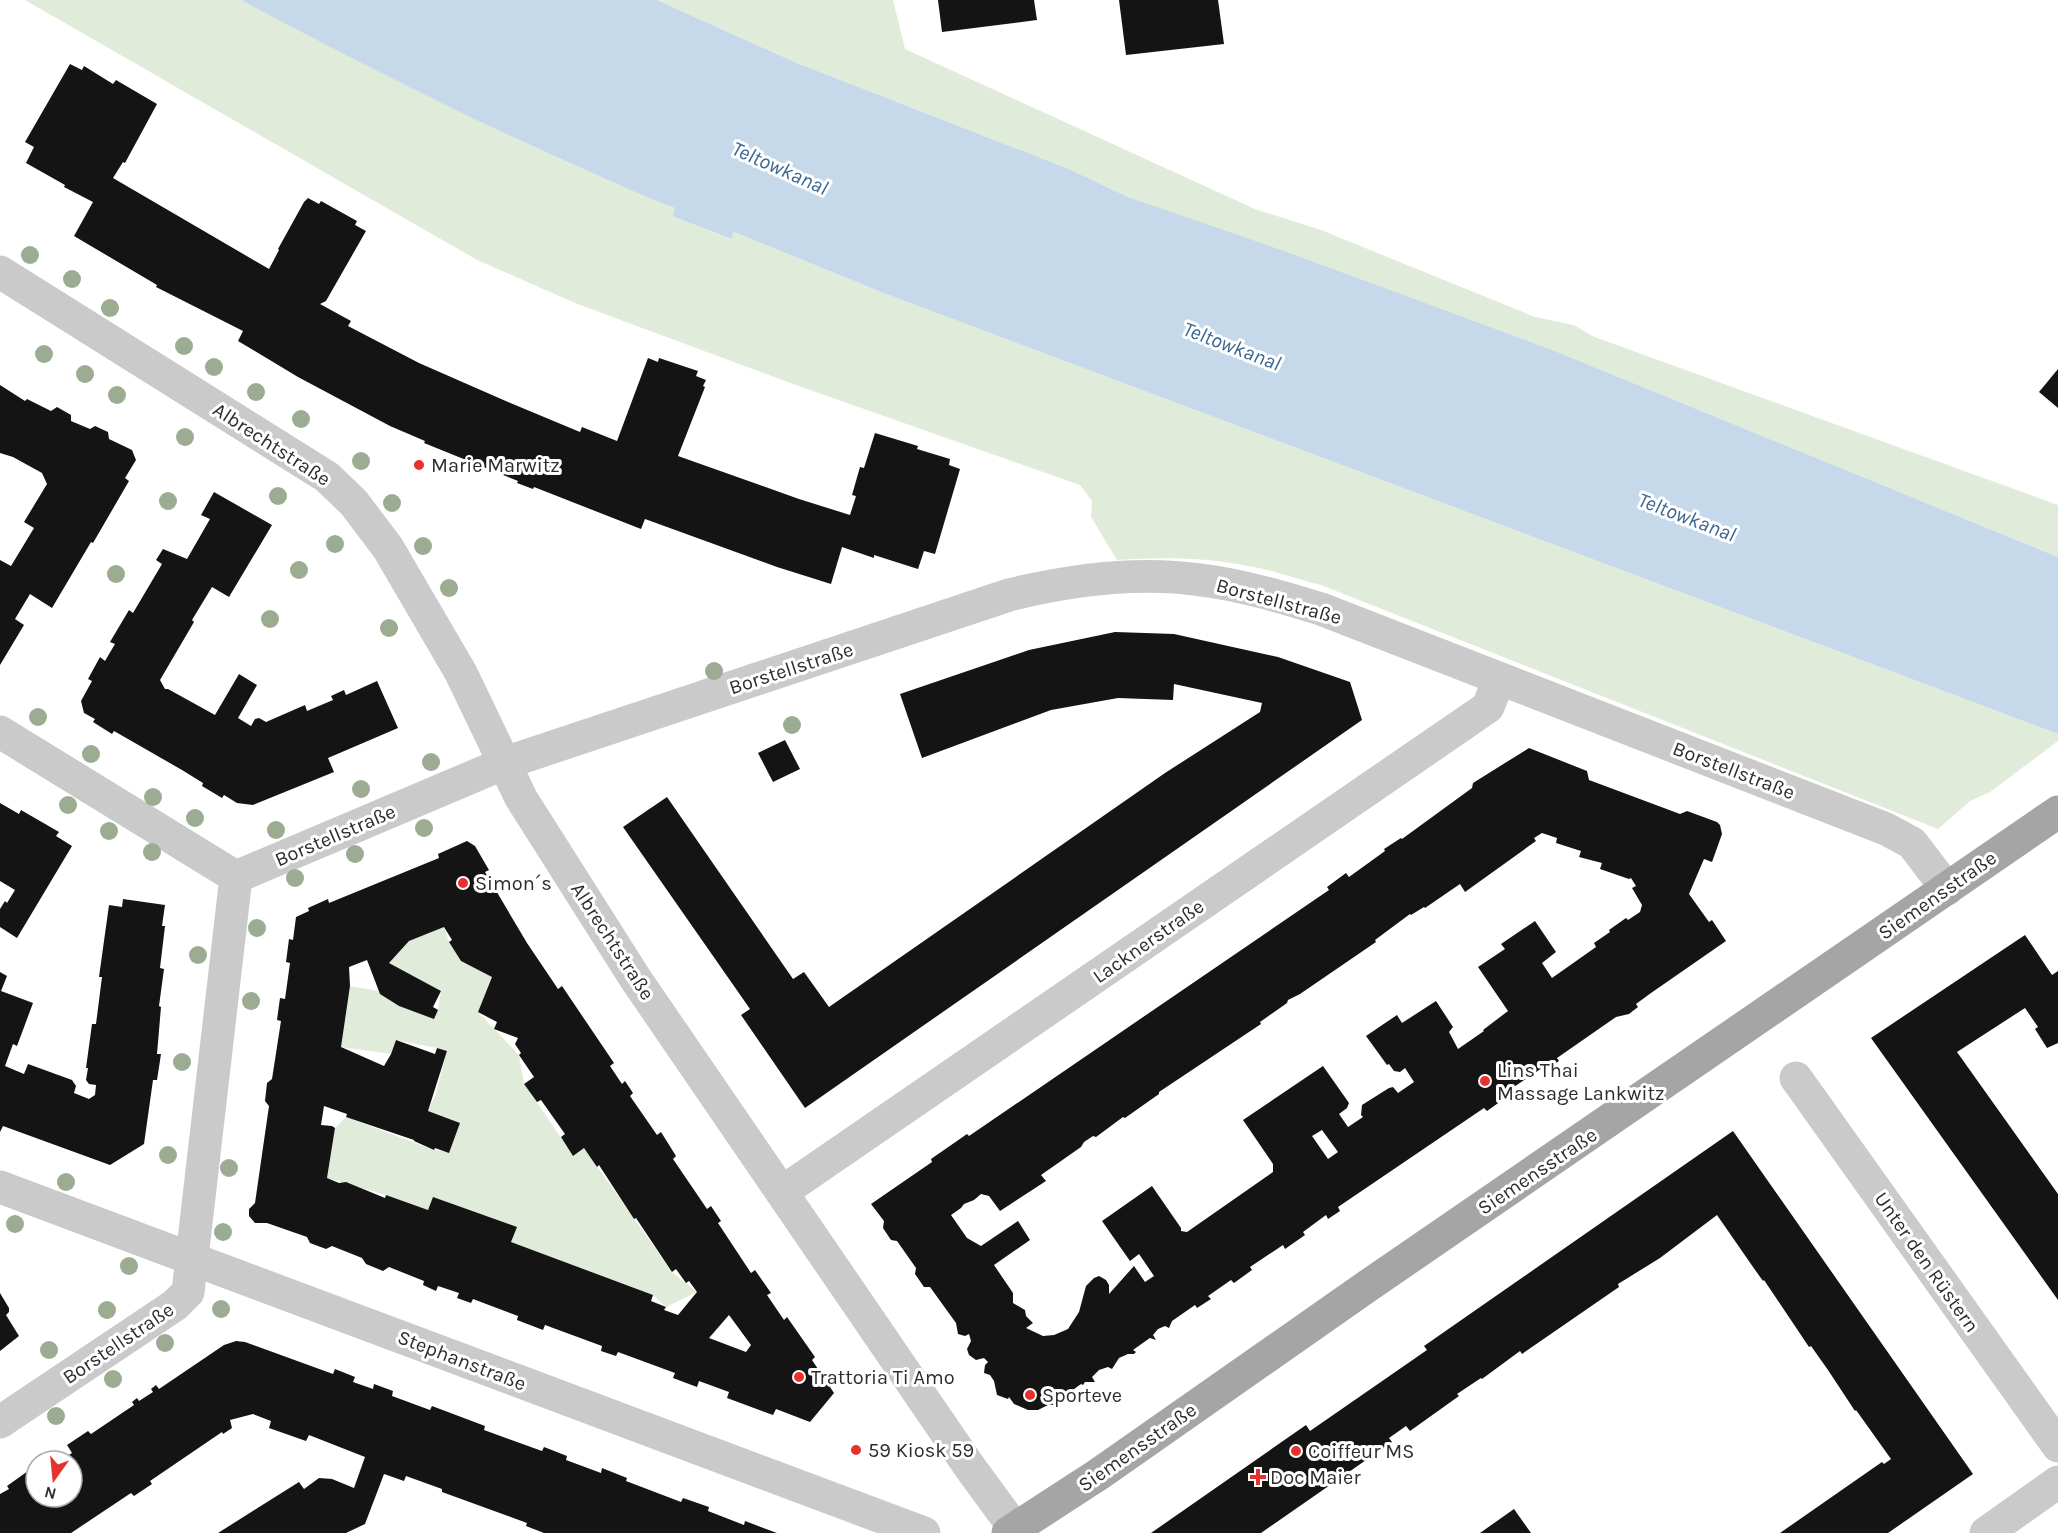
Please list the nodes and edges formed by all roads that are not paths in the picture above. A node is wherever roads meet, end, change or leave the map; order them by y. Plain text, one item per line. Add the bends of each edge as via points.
1 (0, 272) edge
2 (1499, 679) junction
3 (0, 732) edge
4 (505, 763) junction
5 (2047, 819) edge
6 (236, 877) junction
7 (1947, 889) junction
8 (1796, 1078) dead end
9 (0, 1187) edge
10 (782, 1192) junction
11 (192, 1257) junction
12 (0, 1422) edge
13 (2058, 1446) edge
14 (2058, 1482) edge
15 (1008, 1532) edge
16 (924, 1533) edge
17 (1986, 1533) edge

1 - 4 street, Albrechtstraße via 327,477 341,490 388,548 461,673
2 - 4 street, Borstellstraße via 1321,609 1233,585 1157,577 1089,580 1020,592 819,644
2 - 7 street, Borstellstraße via 1886,829 1912,843
2 - 10 street, Lacknerstraße via 1488,707
3 - 6 street
4 - 6 street, Borstellstraße
4 - 10 street, Albrechtstraße via 521,798 635,978
5 - 7 main road, Siemensstraße
6 - 11 street, Borstellstraße
7 - 15 main road, Siemensstraße via 1099,1474
8 - 13 street, Unter den Rüstern
9 - 11 street, Stephanstraße
10 - 15 street, Albrechtstraße via 969,1466
11 - 12 street, Borstellstraße via 188,1292 175,1305
11 - 16 street, Stephanstraße
14 - 17 street

